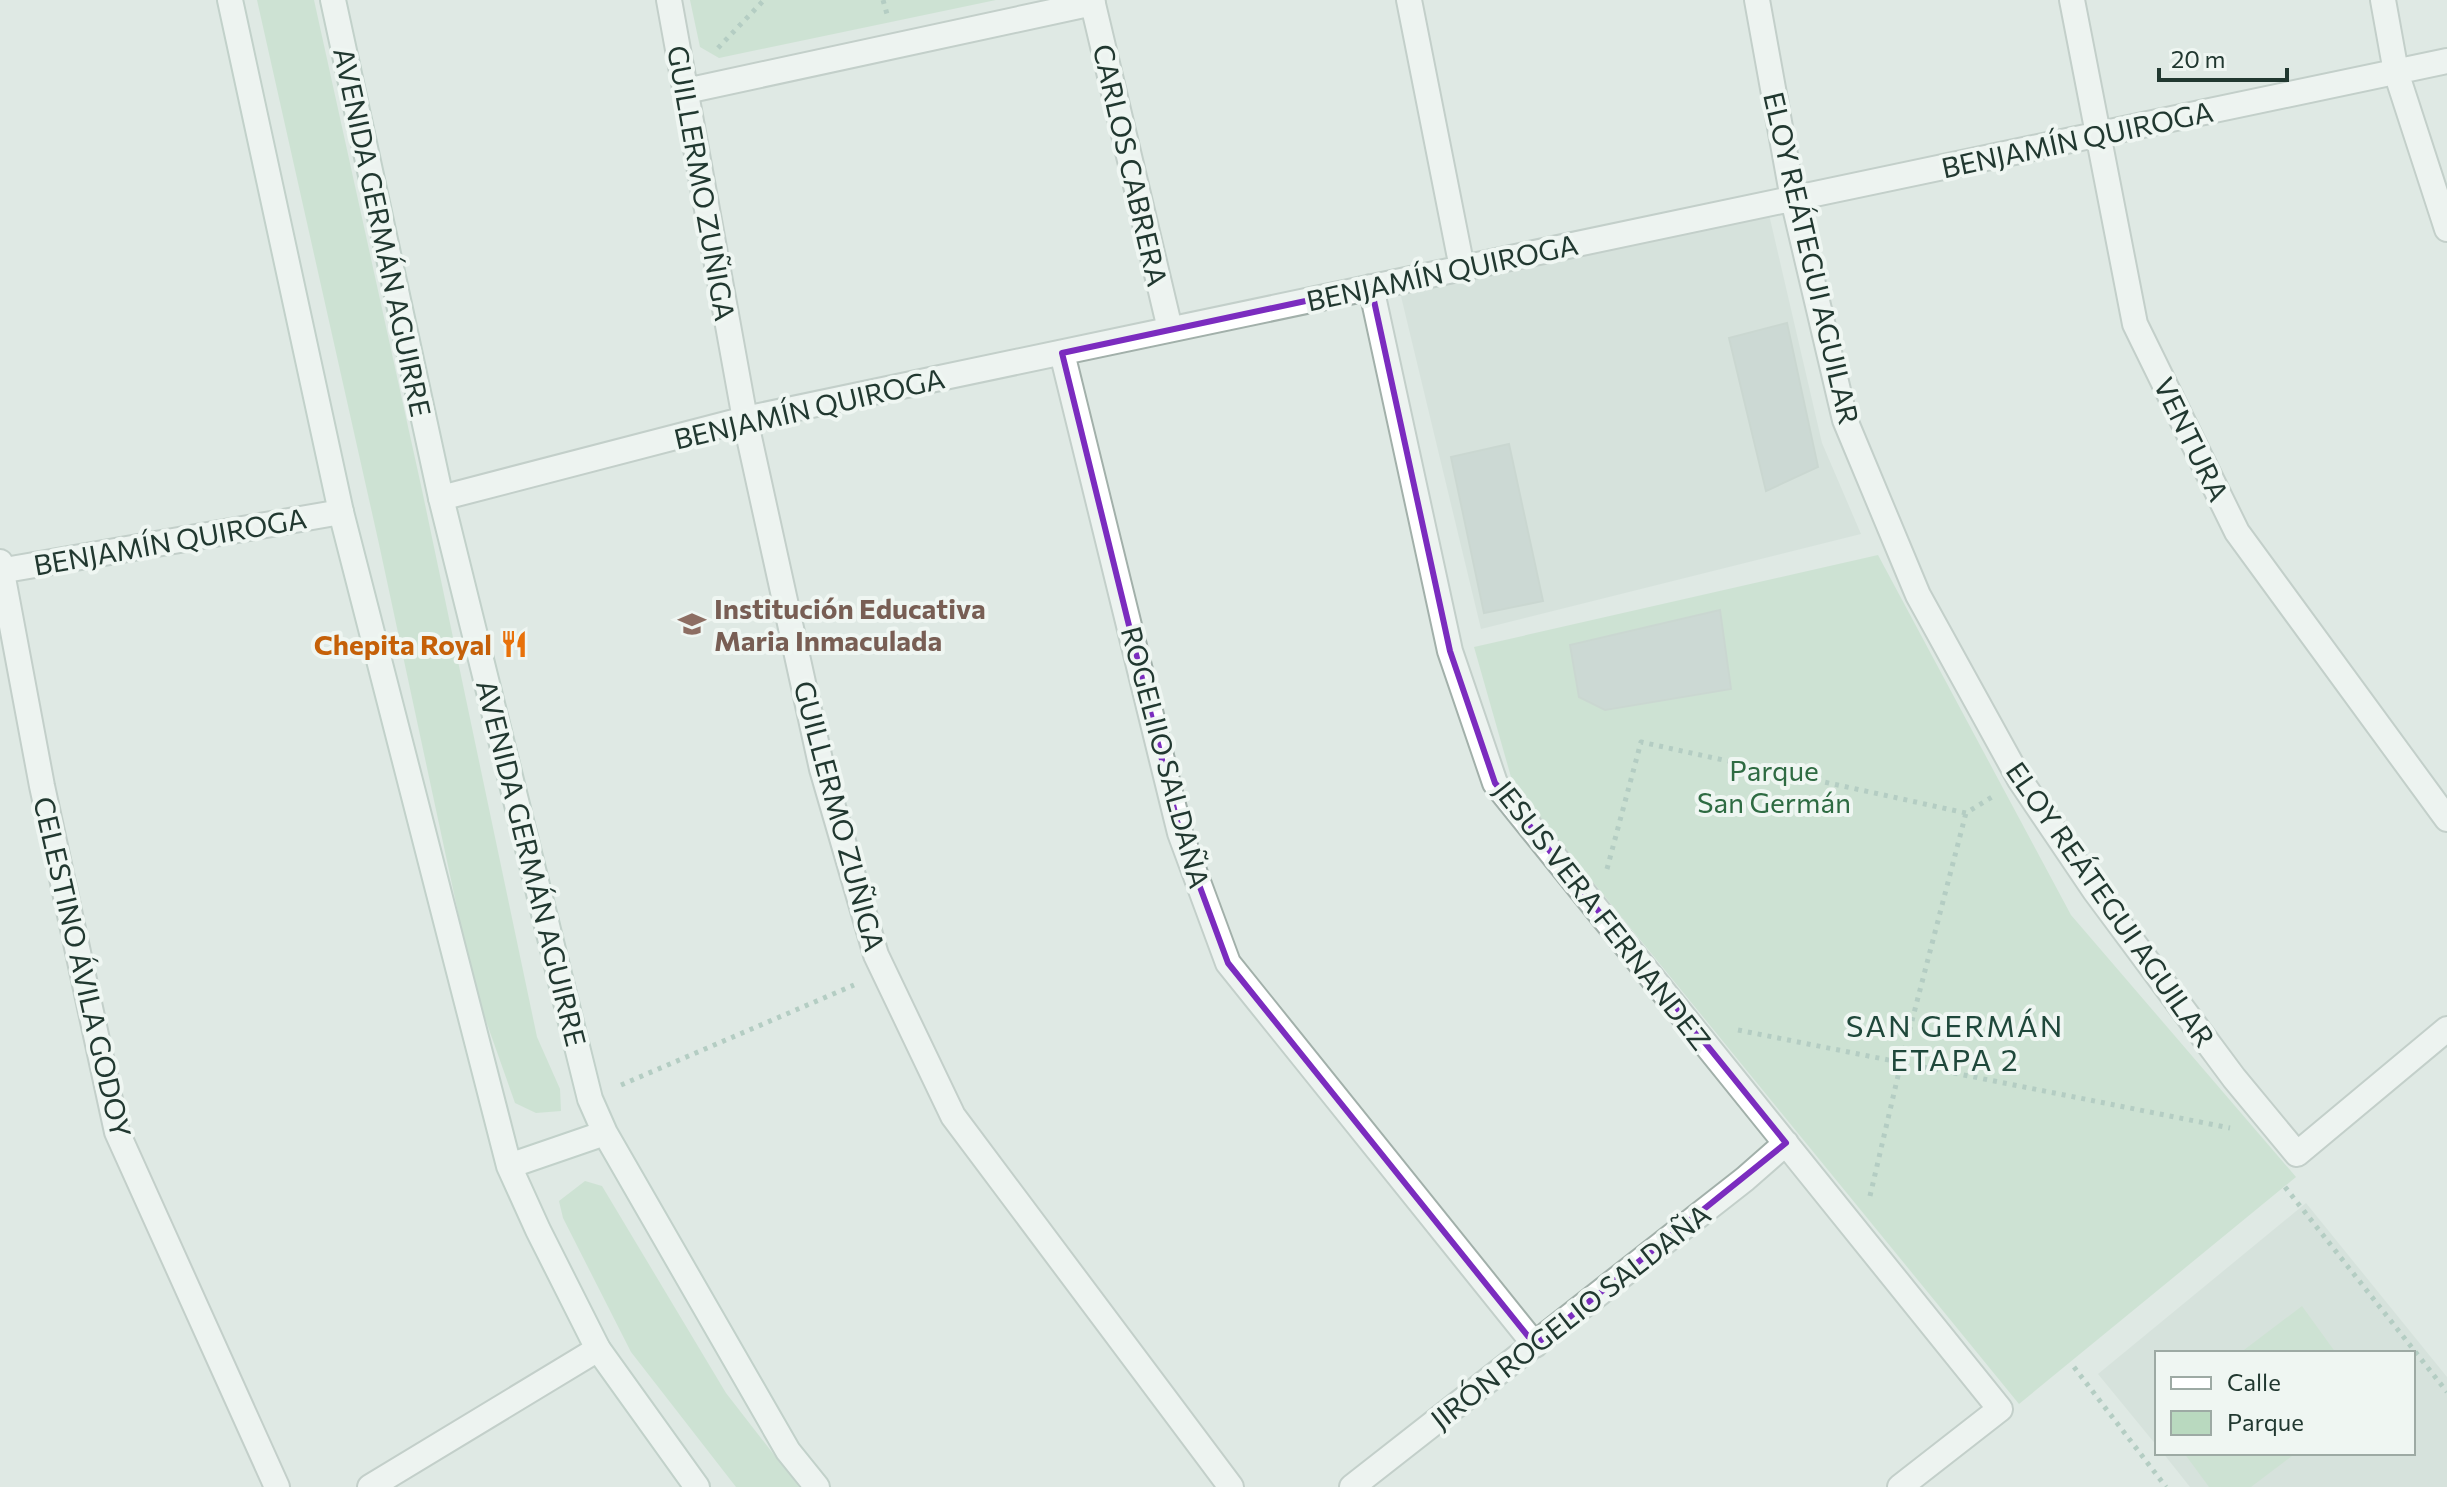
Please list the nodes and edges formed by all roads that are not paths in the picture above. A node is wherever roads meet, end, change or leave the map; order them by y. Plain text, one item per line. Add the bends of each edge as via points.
1 (230, 0) edge
2 (333, 0) edge
3 (669, 0) edge
4 (1409, 0) edge
5 (1757, 0) edge
6 (2072, 0) edge
7 (2383, 0) edge
8 (1092, 2) edge
9 (2447, 61) edge
10 (2396, 72) junction
11 (686, 91) junction
12 (2097, 134) junction
13 (1793, 199) junction
14 (2447, 229) edge
15 (1462, 268) junction
16 (1371, 287) junction
17 (1170, 329) junction
18 (1062, 353) junction
19 (745, 419) junction
20 (441, 498) junction
21 (341, 512) junction
22 (1, 568) edge
23 (2447, 819) edge
24 (2447, 1029) edge
25 (605, 1133) junction
26 (1786, 1143) junction
27 (509, 1166) junction
28 (1535, 1345) junction
29 (598, 1349) junction
30 (277, 1487) edge
31 (370, 1487) edge
32 (697, 1487) edge
33 (817, 1487) edge
34 (1231, 1487) edge
35 (1352, 1487) edge
36 (1900, 1487) edge

1 - 21 street
2 - 20 street, AVENIDA GERMÁN AGUIRRE
3 - 11 street, GUILLERMO ZUÑIGA
4 - 15 street
5 - 13 street, ELOY REÁTEGUI AGUILAR
6 - 12 street, VENTURA
7 - 10 street
8 - 11 street
8 - 17 street, CARLOS CABRERA
9 - 10 street, BENJAMÍN QUIROGA
10 - 12 street, BENJAMÍN QUIROGA
10 - 14 street
11 - 19 street, GUILLERMO ZUÑIGA
12 - 13 street, BENJAMÍN QUIROGA
12 - 23 street, VENTURA via 2135,324 2237,532
13 - 15 street, BENJAMÍN QUIROGA
13 - 24 street, ELOY REÁTEGUI AGUILAR via 1845,420 1918,595 2020,780 2234,1078 2292,1146
15 - 16 street, BENJAMÍN QUIROGA
16 - 17 street, BENJAMÍN QUIROGA
16 - 26 street, JESUS VERA FERNANDEZ via 1450,651 1495,783
17 - 18 street, BENJAMÍN QUIROGA
18 - 19 street, BENJAMÍN QUIROGA
18 - 28 street, ROGELIIO SALDAÑA via 1180,833 1228,963
19 - 20 street, BENJAMÍN QUIROGA
19 - 34 street, GUILLERMO ZUÑIGA via 822,769 876,955 953,1116
20 - 25 street, AVENIDA GERMÁN AGUIRRE via 590,1099
21 - 22 street, BENJAMÍN QUIROGA
21 - 27 street
22 - 30 street, CELESTINO ÁVILA GODOY via 117,1132
25 - 27 street
25 - 33 street, AVENIDA GERMÁN AGUIRRE via 788,1451
26 - 28 street, JIRÓN ROGELIO SALDAÑA
26 - 36 street, JESUS VERA FERNANDEZ via 2000,1409
27 - 29 street
28 - 35 street, JIRÓN ROGELIO SALDAÑA
29 - 31 street
29 - 32 street

